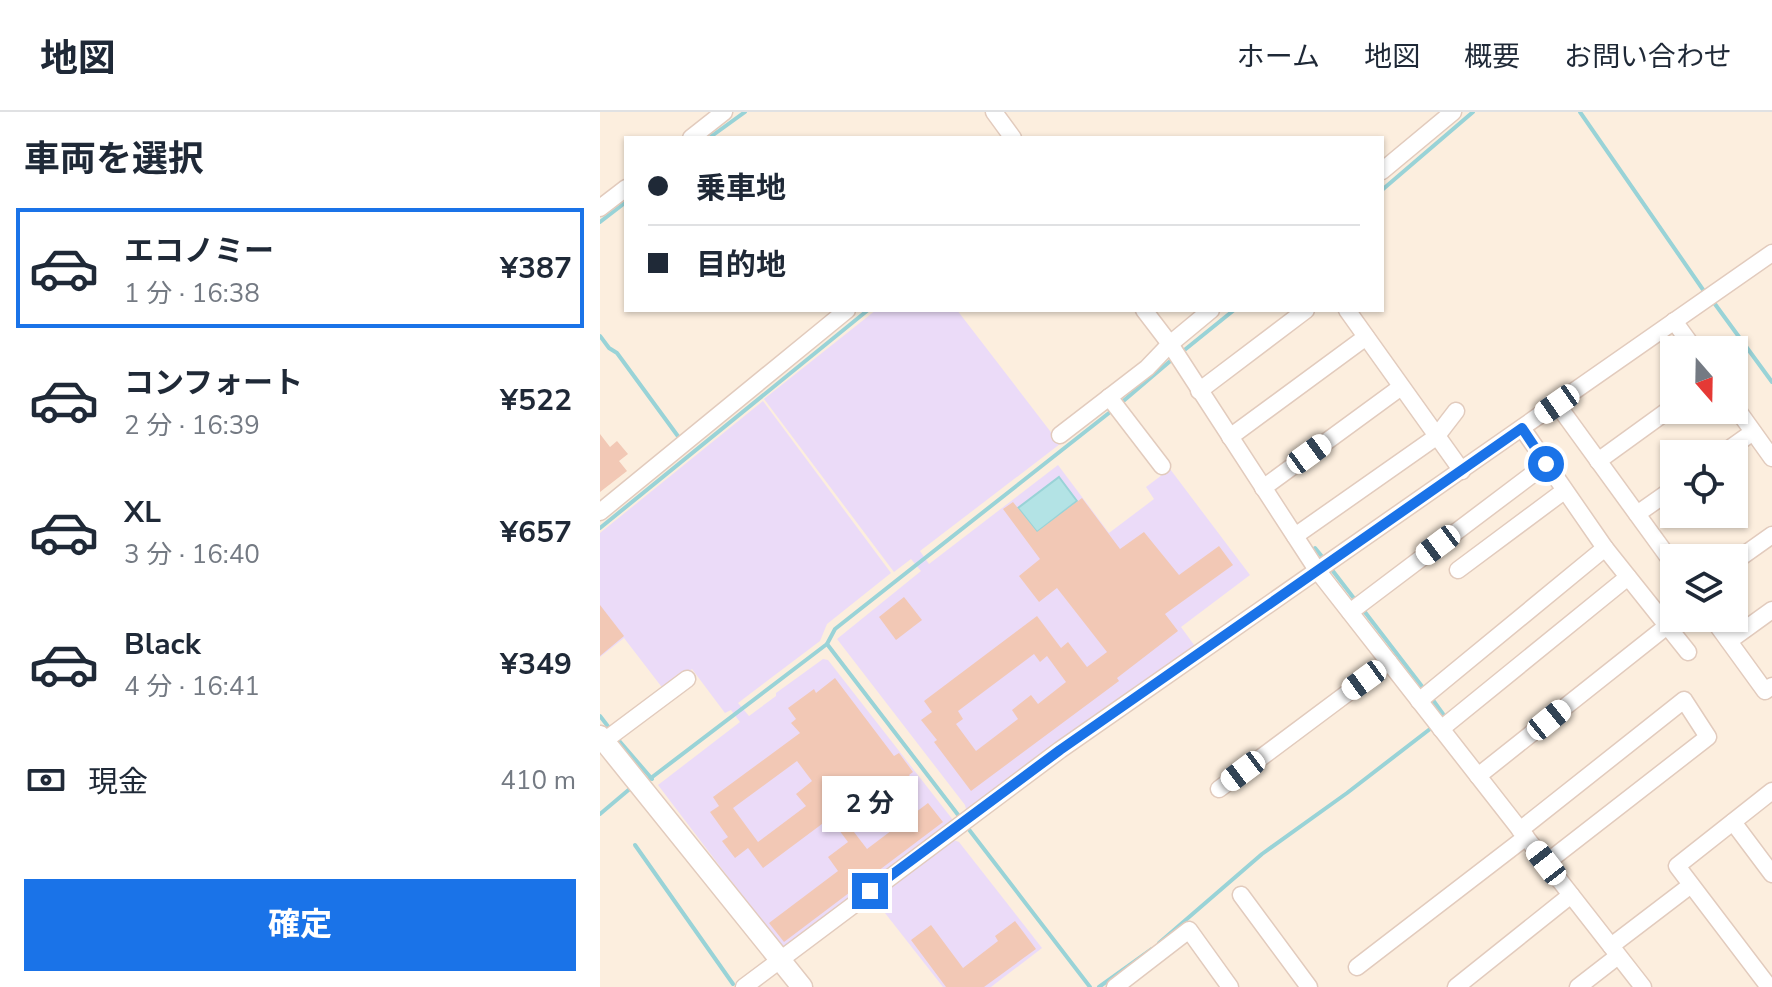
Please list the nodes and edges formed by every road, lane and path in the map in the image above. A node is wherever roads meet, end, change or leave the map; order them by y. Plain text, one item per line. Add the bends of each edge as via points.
1 (994, 112) edge
2 (1453, 112) edge
3 (712, 126) edge
4 (694, 136) edge
5 (1012, 136) edge
6 (1384, 169) edge
7 (624, 190) edge
8 (600, 208) edge
9 (1772, 253) edge
10 (844, 312) edge
11 (1145, 312) edge
12 (1209, 312) edge
13 (1303, 312) edge
14 (1348, 312) edge
15 (1674, 321) junction
16 (1685, 336) edge
17 (1366, 337) junction
18 (1176, 353) junction
19 (1401, 387) junction
20 (1199, 391) junction
21 (1110, 400) junction
22 (1557, 404) junction
23 (1456, 411) dead end
24 (1660, 416) edge
25 (1747, 424) edge
26 (1522, 428) junction
27 (1753, 432) junction
28 (1060, 435) dead end
29 (1230, 437) junction
30 (1436, 437) junction
31 (1742, 440) edge
32 (1772, 458) edge
33 (1598, 461) junction
34 (1546, 464) junction
35 (1162, 466) dead end
36 (1462, 471) junction
37 (1263, 488) junction
38 (1564, 491) junction
39 (1660, 498) edge
40 (600, 512) edge
41 (1637, 514) junction
42 (1772, 535) edge
43 (1295, 536) junction
44 (1660, 546) edge
45 (1605, 548) junction
46 (1748, 552) edge
47 (1323, 566) junction
48 (1458, 570) dead end
49 (1628, 577) junction
50 (1356, 608) junction
51 (1772, 610) edge
52 (1660, 617) edge
53 (1660, 632) edge
54 (1672, 632) edge
55 (1722, 632) edge
56 (1729, 641) junction
57 (1688, 652) dead end
58 (1389, 662) junction
59 (687, 679) dead end
60 (1772, 686) edge
61 (1425, 696) junction
62 (1441, 729) junction
63 (608, 736) edge
64 (1478, 776) junction
65 (1219, 789) dead end
66 (1772, 791) edge
67 (1733, 822) junction
68 (1523, 834) junction
69 (1546, 863) junction
70 (1772, 874) edge
71 (1691, 885) junction
72 (1241, 895) dead end
73 (1571, 895) junction
74 (1615, 951) junction
75 (780, 958) junction
76 (1357, 967) dead end
77 (744, 987) edge
78 (802, 987) edge
79 (1115, 987) edge
80 (1230, 987) edge
81 (1309, 987) edge
82 (1456, 987) edge
83 (1578, 987) edge
84 (1643, 987) edge
85 (1769, 987) edge

1 - 5 street
2 - 6 street
3 - 4 street
7 - 8 street
9 - 15 street
10 - 40 street
11 - 18 street
12 - 18 street
13 - 20 street
14 - 17 street
15 - 16 street
15 - 22 street
17 - 19 street
17 - 29 street
18 - 20 street
18 - 21 street via 1147,368
19 - 30 street
19 - 37 street
20 - 29 street
21 - 28 street
21 - 35 street
22 - 26 street
22 - 33 street
23 - 30 street
24 - 33 street
25 - 27 street
26 - 34 street
26 - 36 street
27 - 31 street
27 - 32 street
29 - 37 street
30 - 36 street
30 - 43 street
33 - 41 street
34 - 38 street
34 - 50 street
36 - 47 street
37 - 43 street
38 - 45 street
38 - 48 street
39 - 41 street
41 - 44 street
42 - 46 street
43 - 47 street
45 - 49 street
45 - 61 street
47 - 50 street
47 - 75 street via 1060,750
49 - 52 street
49 - 62 street
50 - 58 street
51 - 56 street
53 - 64 street
54 - 57 street
55 - 56 street
56 - 60 street via 1765,691
58 - 61 street
58 - 65 street
59 - 63 street
61 - 62 street
62 - 64 street
63 - 75 street via 640,784
64 - 68 street
66 - 67 street
67 - 70 street
67 - 71 street via 1677,866
68 - 69 street
68 - 69 street via 1684,700 1708,737
68 - 76 street
69 - 73 street
71 - 74 street
71 - 85 street
72 - 81 street
73 - 74 street
73 - 82 street
74 - 83 street
74 - 84 street
75 - 77 street
75 - 78 street
79 - 80 street via 1189,930

